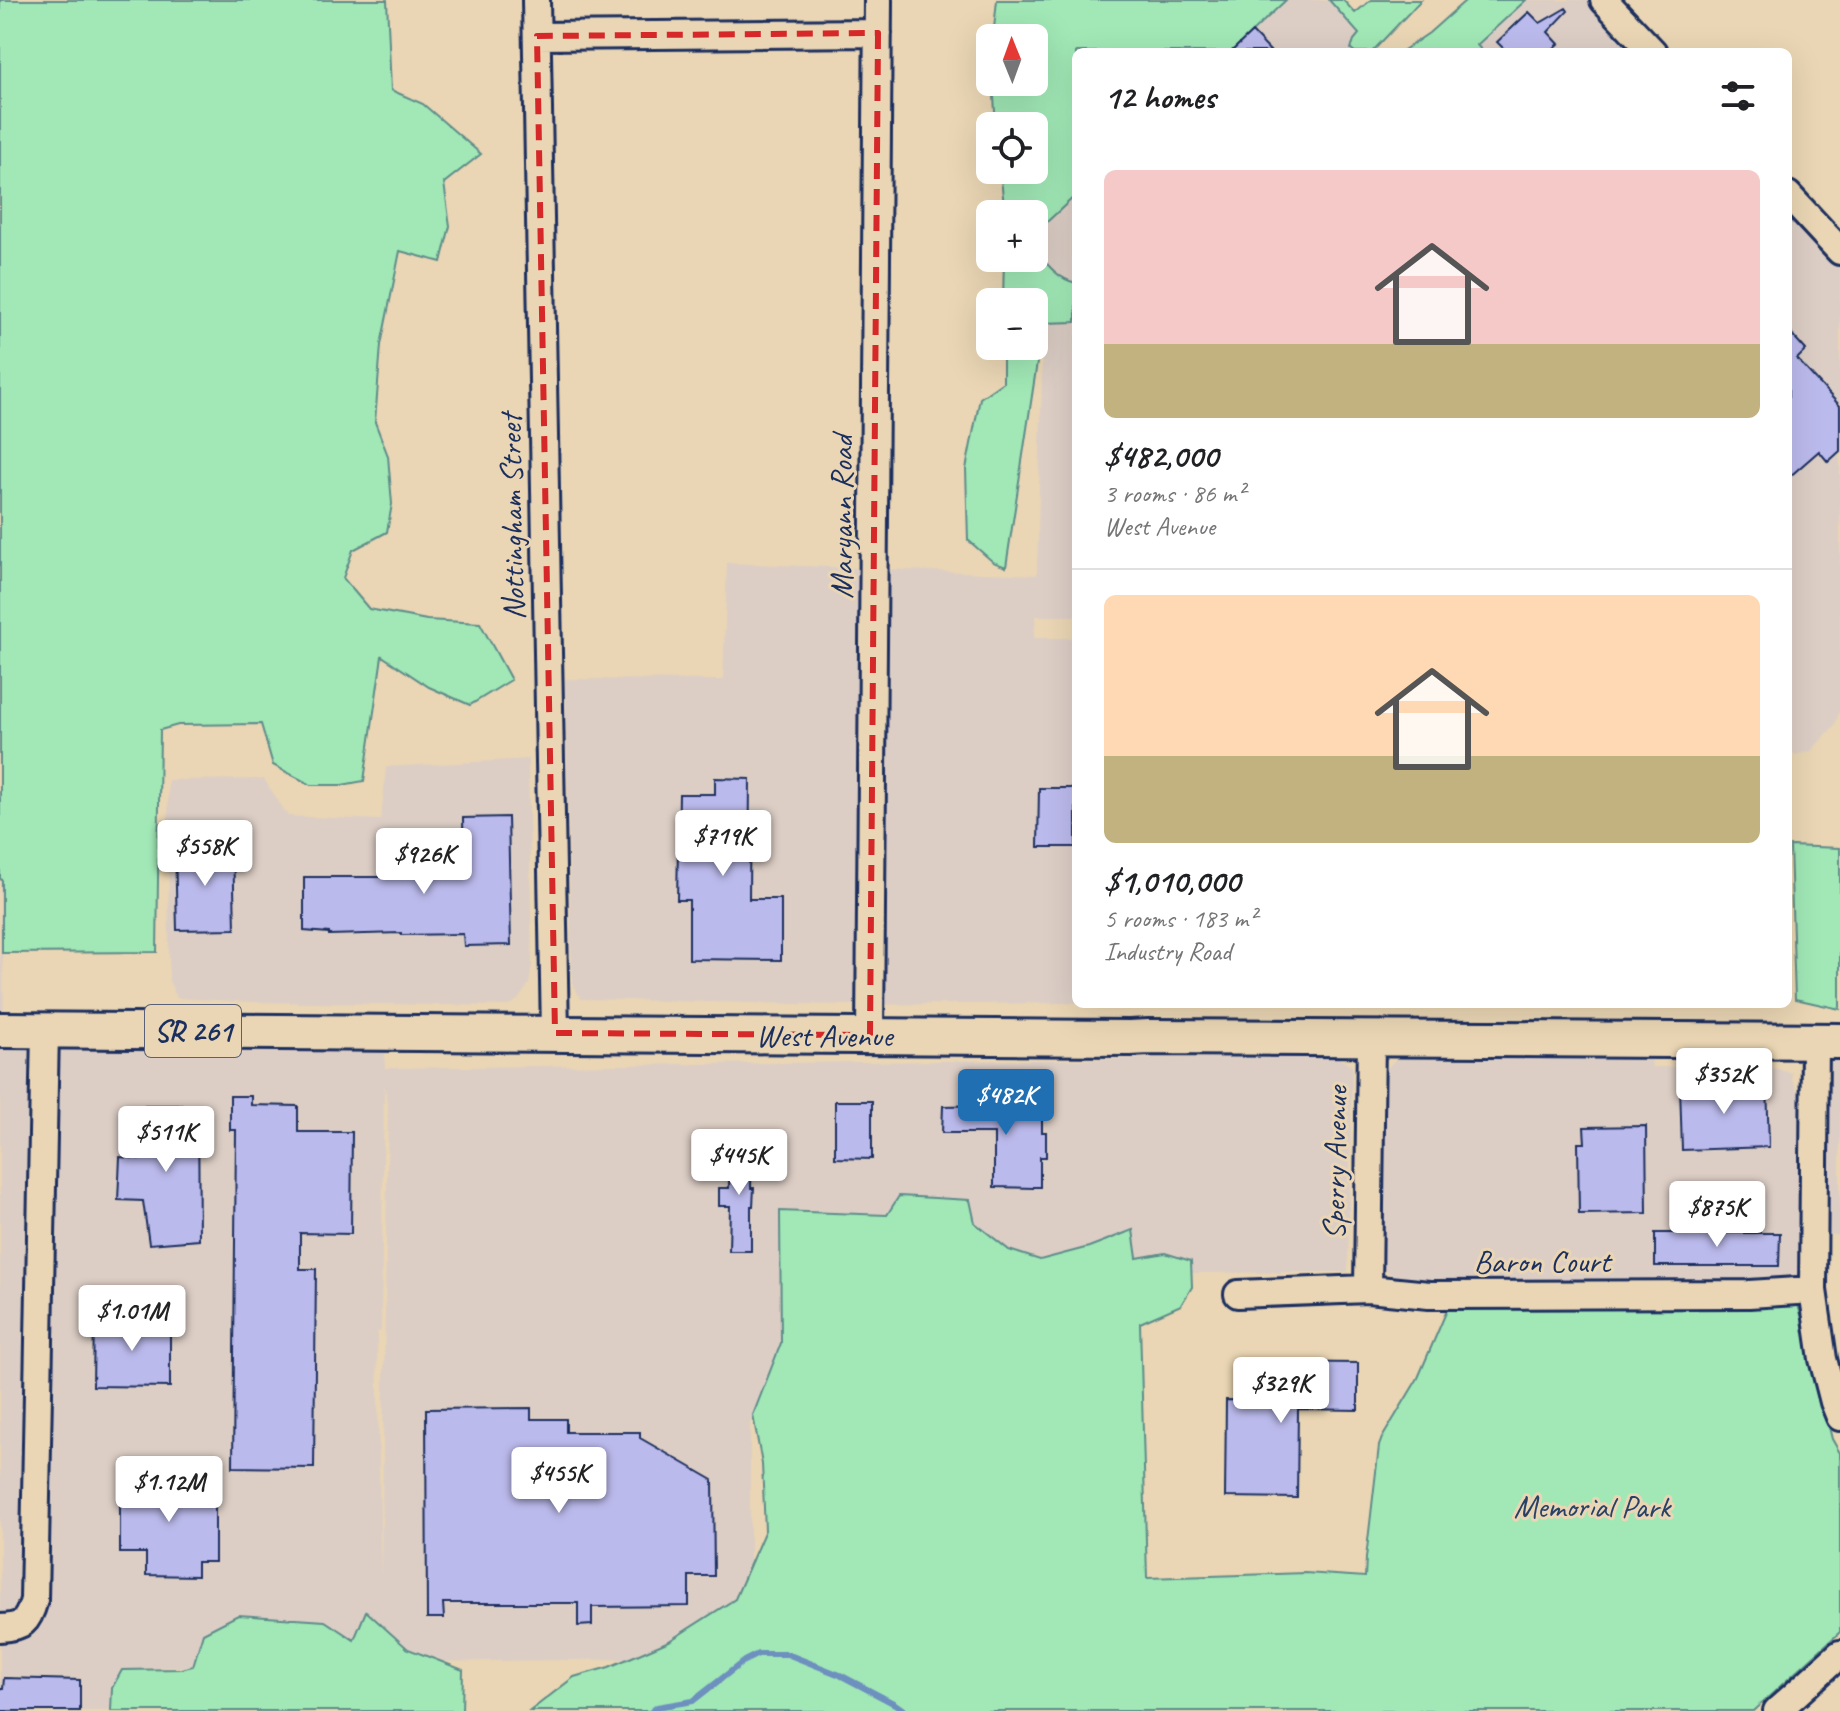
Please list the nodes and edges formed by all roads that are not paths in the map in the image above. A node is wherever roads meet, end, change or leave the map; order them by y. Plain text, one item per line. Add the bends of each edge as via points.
1 (536, 0) edge
2 (878, 0) edge
3 (1604, 0) edge
4 (878, 33) junction
5 (537, 36) junction
6 (1649, 48) edge
7 (1792, 199) edge
8 (1840, 251) edge
9 (0, 1030) edge
10 (45, 1030) junction
11 (555, 1033) junction
12 (870, 1035) junction
13 (1371, 1038) junction
14 (1827, 1041) edge
15 (1368, 1289) junction
16 (1813, 1290) junction
17 (1238, 1294) dead end
18 (1840, 1417) edge
19 (0, 1628) edge
20 (1840, 1654) edge
21 (1777, 1711) edge

1 - 5 street, Nottingham Street
2 - 4 street, Maryann Road
3 - 6 street
4 - 5 street
4 - 12 street, Maryann Road
5 - 11 street, Nottingham Street
7 - 8 street
9 - 10 main road, West Avenue / SR 261
10 - 11 main road, West Avenue / SR 261
10 - 19 street via 34,1600 21,1625
11 - 12 main road, West Avenue / SR 261
12 - 13 main road, West Avenue / SR 261
13 - 14 main road, West Avenue / SR 261
13 - 15 street, Sperry Avenue
14 - 16 street
15 - 16 street, Baron Court via 1429,1295
15 - 17 street, Baron Court
16 - 18 street via 1823,1359
20 - 21 street

